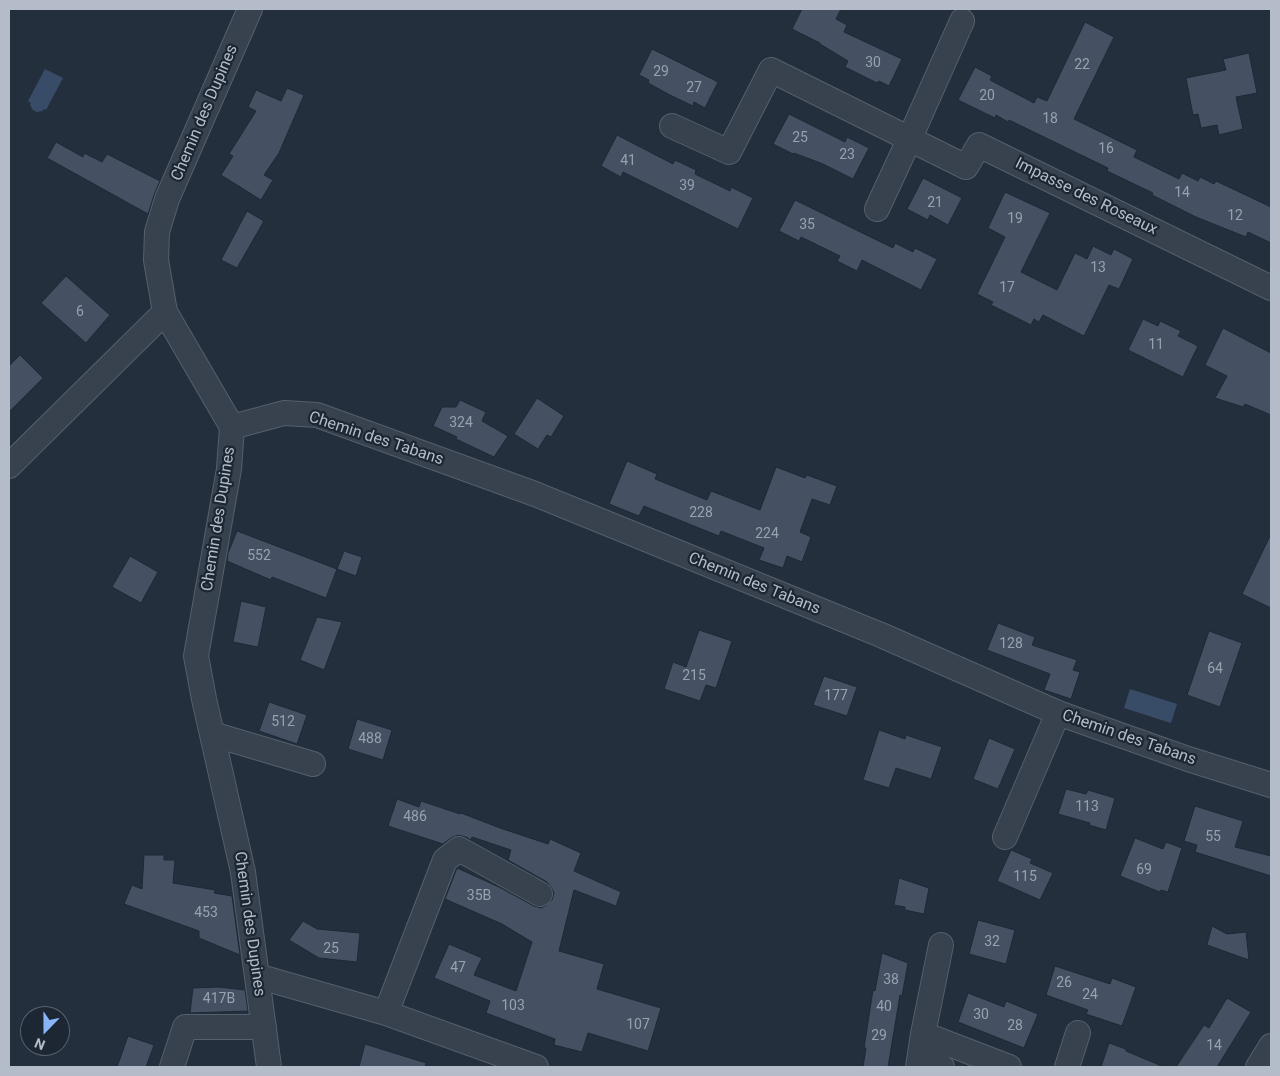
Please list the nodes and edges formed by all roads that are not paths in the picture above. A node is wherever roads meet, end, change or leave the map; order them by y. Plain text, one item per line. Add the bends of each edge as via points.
1 (250, 9) edge
2 (962, 21) dead end
3 (672, 126) dead end
4 (909, 140) junction
5 (876, 209) dead end
6 (1271, 288) edge
7 (165, 312) junction
8 (232, 427) junction
9 (9, 466) edge
10 (1058, 713) junction
11 (212, 734) junction
12 (313, 764) dead end
13 (1271, 785) edge
14 (1005, 837) dead end
15 (540, 894) dead end
16 (941, 944) dead end
17 (257, 976) junction
18 (386, 1013) junction
19 (264, 1027) junction
20 (1078, 1032) dead end
21 (923, 1034) junction
22 (1271, 1046) edge
23 (919, 1063) edge
24 (172, 1067) edge
25 (269, 1067) edge
26 (536, 1067) edge
27 (942, 1067) edge
28 (1009, 1067) edge
29 (1068, 1067) edge
30 (1258, 1067) edge

1 - 7 street, Chemin des Dupines via 168,200 158,232 156,260
2 - 4 street
3 - 4 street, Impasse des Roseaux via 729,152 771,70
4 - 5 street
4 - 6 street, Impasse des Roseaux via 966,167 979,145
7 - 8 street, Chemin des Dupines
7 - 9 street
8 - 10 street, Chemin des Tabans via 284,413 317,415 535,494 881,635
8 - 11 street, Chemin des Dupines via 229,469 196,656
10 - 13 street, Chemin des Tabans
10 - 14 street
11 - 12 street
11 - 17 street, Chemin des Dupines via 243,872
15 - 18 street via 459,849 445,860
16 - 21 street
17 - 18 street
17 - 19 street, Chemin des Dupines
18 - 26 street
19 - 24 street via 185,1027
19 - 25 street, Chemin des Dupines
20 - 29 street
21 - 23 street
21 - 28 street
22 - 30 street
23 - 27 street

